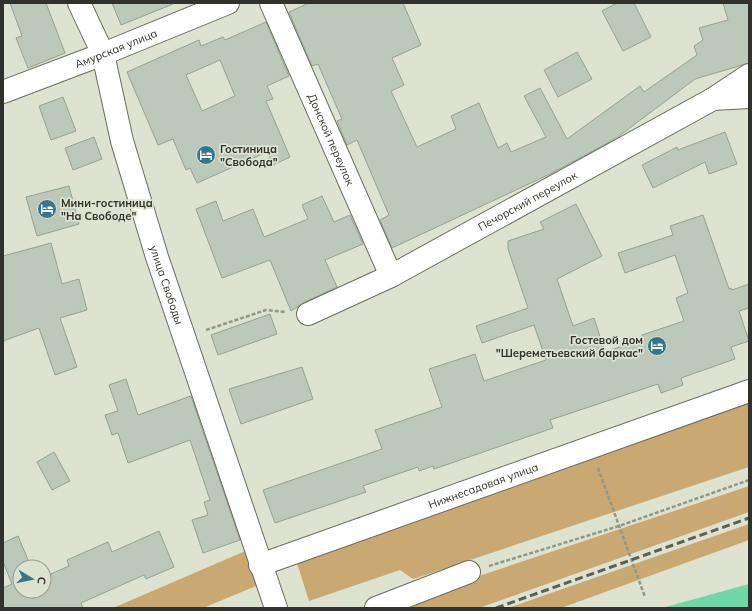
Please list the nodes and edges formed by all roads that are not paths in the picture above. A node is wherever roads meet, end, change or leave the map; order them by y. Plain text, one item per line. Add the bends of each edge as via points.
1 (79, 3) edge
2 (228, 3) edge
3 (271, 3) edge
4 (103, 54) junction
5 (749, 74) edge
6 (3, 92) edge
7 (749, 97) edge
8 (713, 98) junction
9 (391, 276) junction
10 (308, 314) road end
11 (749, 391) edge
12 (260, 564) junction
13 (469, 572) road end
14 (276, 608) edge
15 (376, 608) edge

1 - 4 street, улица Свободы
2 - 4 street, Амурская улица
3 - 9 street, Донской переулок
4 - 6 street, Амурская улица
4 - 12 street, улица Свободы via 122,141 157,257
5 - 8 street
7 - 8 street, Печорский переулок
8 - 9 street, Печорский переулок
9 - 10 street, Печорский переулок
11 - 12 street, Нижнесадовая улица
12 - 14 street
13 - 15 street

